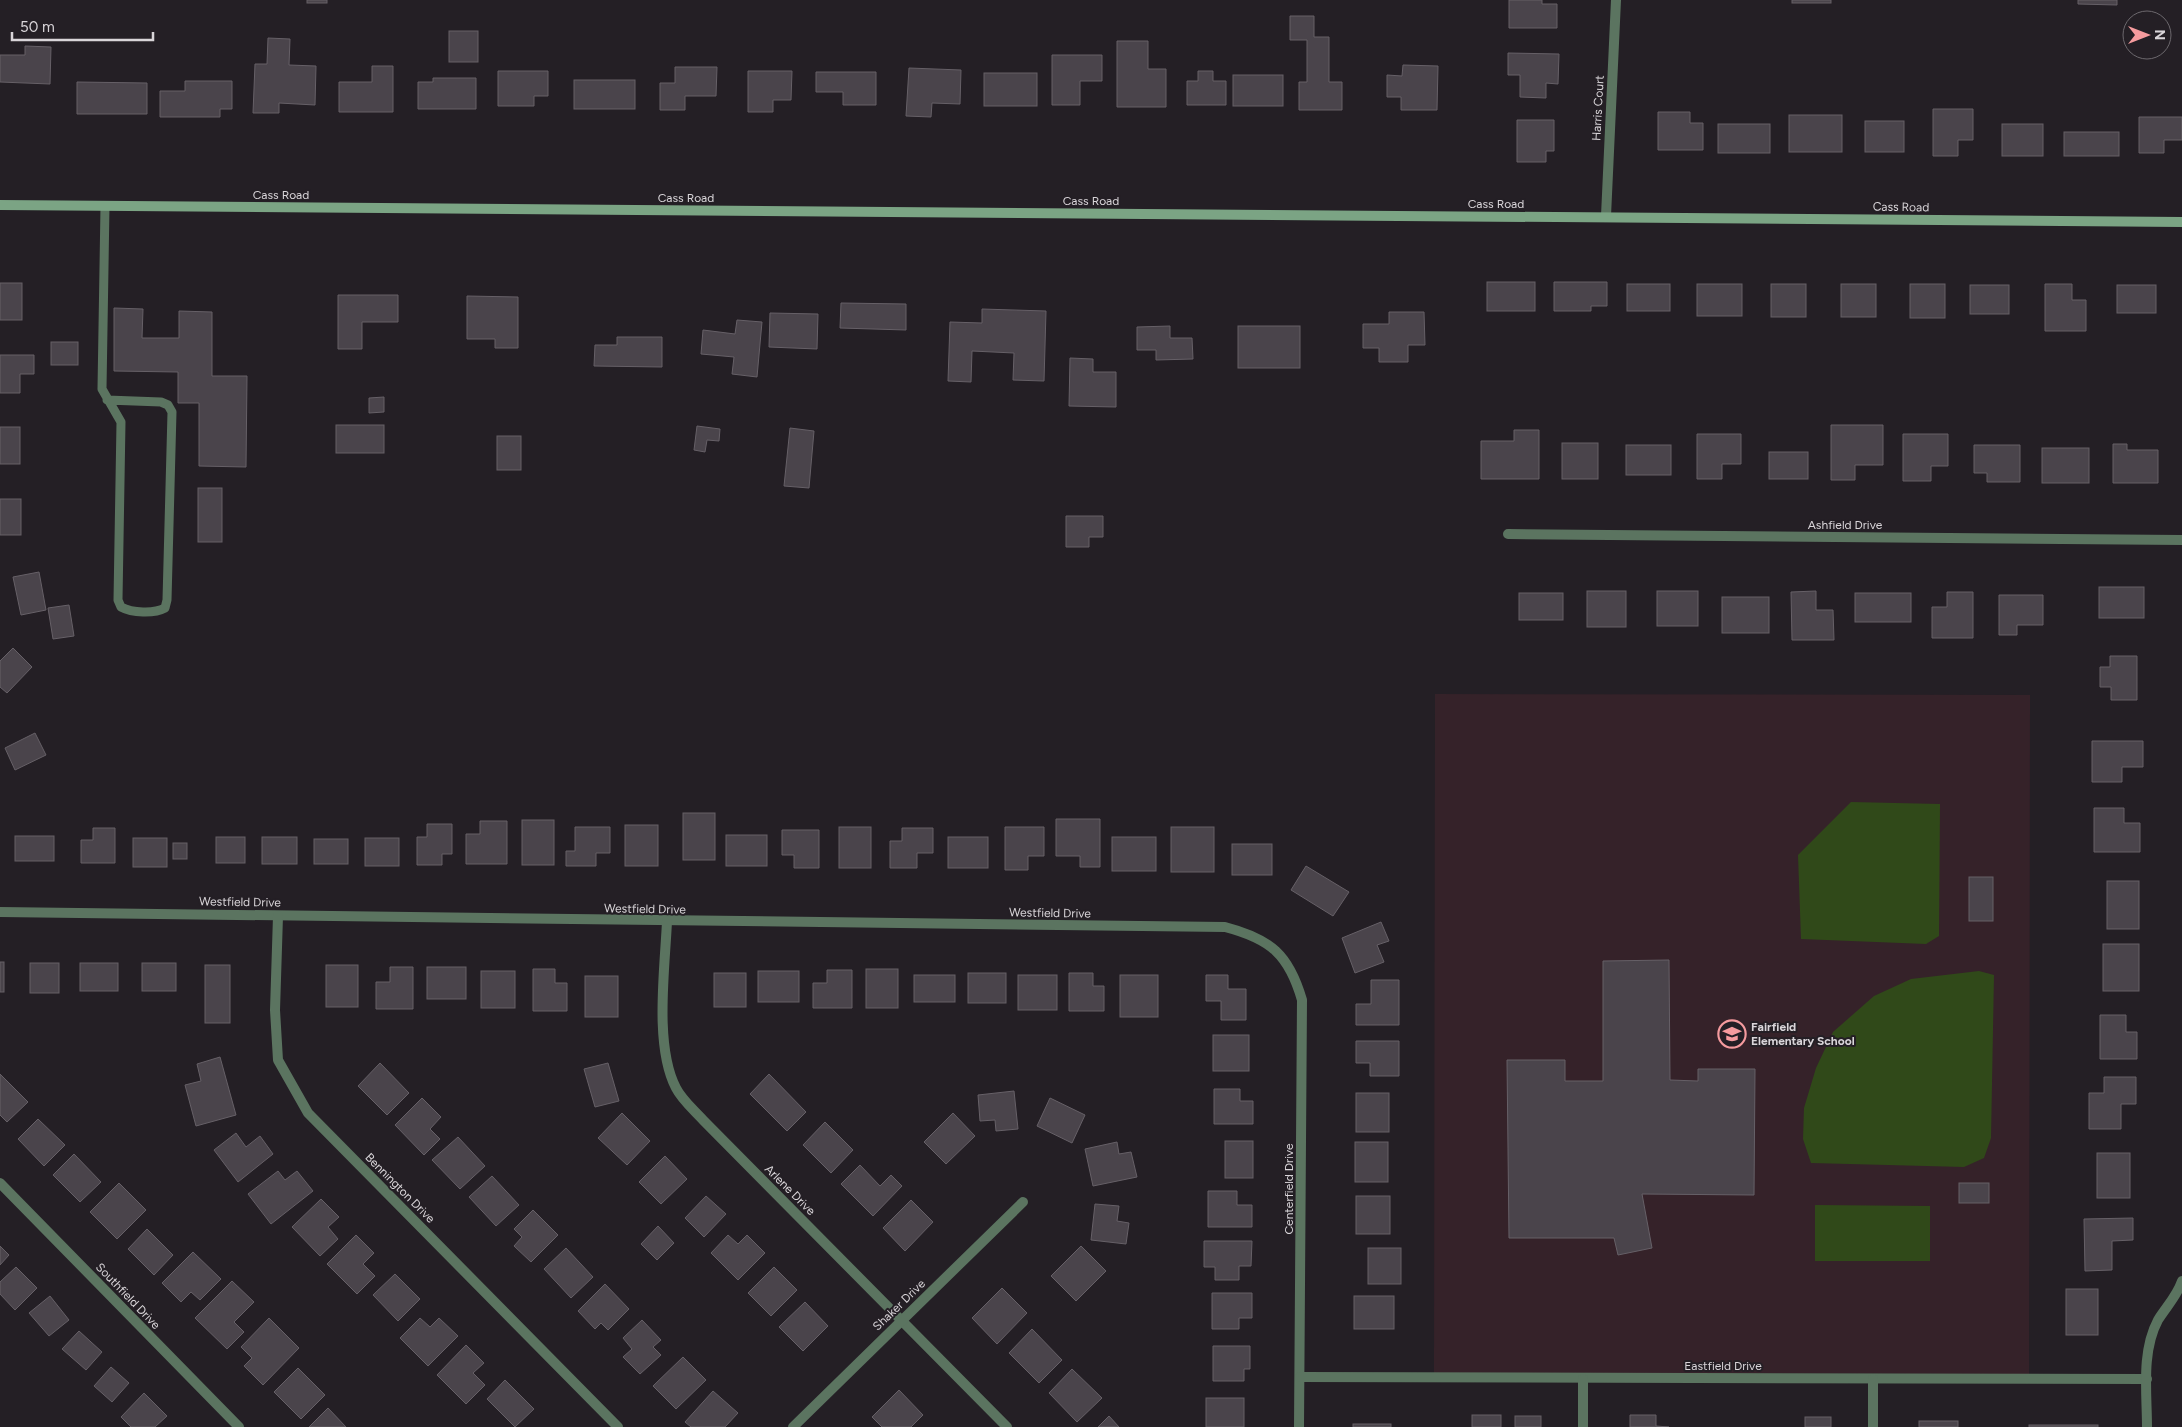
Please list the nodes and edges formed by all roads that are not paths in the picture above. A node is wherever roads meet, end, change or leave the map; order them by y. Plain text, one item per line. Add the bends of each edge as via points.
1 (1616, 0) edge
2 (0, 205) edge
3 (105, 206) junction
4 (1606, 216) junction
5 (2182, 222) edge
6 (107, 400) junction
7 (1508, 534) dead end
8 (2182, 540) edge
9 (0, 912) edge
10 (278, 916) junction
11 (668, 921) junction
12 (1282, 956) joint
13 (0, 1183) edge
14 (1023, 1202) dead end
15 (2182, 1281) edge
16 (901, 1320) junction
17 (1300, 1377) junction
18 (1583, 1379) junction
19 (1873, 1379) junction
20 (2146, 1379) junction
21 (239, 1427) edge
22 (618, 1427) edge
23 (793, 1427) edge
24 (1006, 1427) edge
25 (1300, 1427) edge
26 (1583, 1427) edge
27 (1873, 1427) edge
28 (2147, 1427) edge

1 - 4 street, Harris Court
2 - 3 street, Cass Road
3 - 4 street, Cass Road
3 - 6 lane via 102,389
4 - 5 street, Cass Road
6 - 6 lane via 121,422 118,600 128,611 159,611 165,608 167,600 172,412 161,402
7 - 8 street, Ashfield Drive
9 - 10 street, Westfield Drive
10 - 11 street, Westfield Drive
10 - 22 street, Bennington Drive via 275,1010 278,1060 308,1113
11 - 12 street, Westfield Drive via 1225,927 1248,933
11 - 16 street, Arlene Drive via 665,1058 676,1089
12 - 17 street, Centerfield Drive via 1296,980 1302,1000
13 - 21 street, Southfield Drive
14 - 16 street, Shaker Drive
15 - 20 street via 2151,1337
16 - 23 street, Shaker Drive
16 - 24 street, Arlene Drive
17 - 18 street, Eastfield Drive
17 - 25 street, Centerfield Drive
18 - 19 street, Eastfield Drive
18 - 26 street
19 - 20 street, Eastfield Drive
19 - 27 street
20 - 28 street

